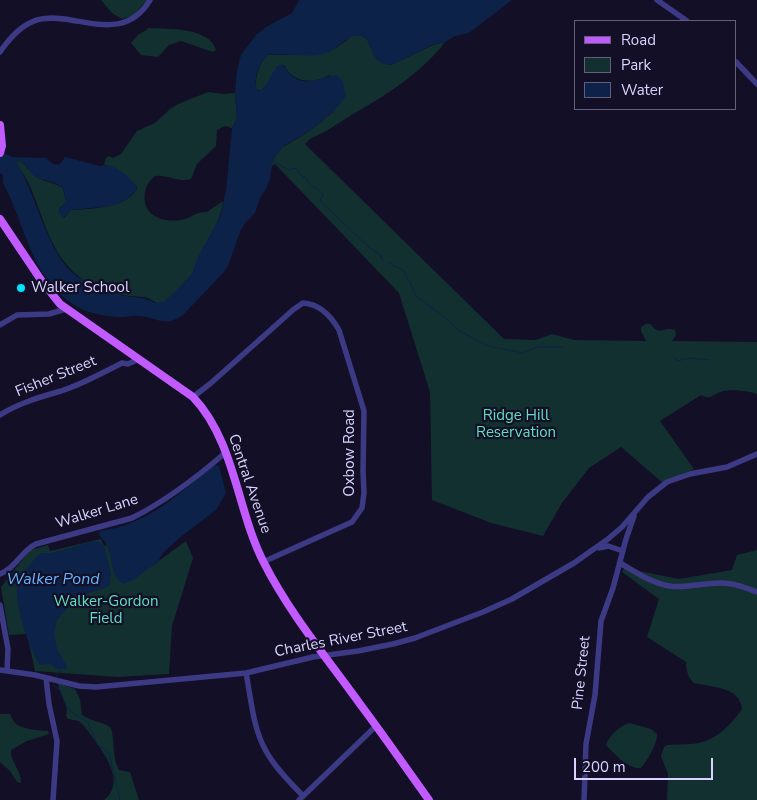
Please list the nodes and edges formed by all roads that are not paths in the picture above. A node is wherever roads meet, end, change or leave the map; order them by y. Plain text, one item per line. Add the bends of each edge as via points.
1 (150, 0) edge
2 (657, 0) edge
3 (686, 20) edge
4 (0, 52) edge
5 (737, 63) edge
6 (757, 84) edge
7 (0, 124) edge
8 (0, 152) edge
9 (0, 219) edge
10 (66, 309) junction
11 (0, 325) edge
12 (127, 350) junction
13 (139, 359) junction
14 (122, 363) junction
15 (193, 397) junction
16 (0, 415) edge
17 (225, 453) junction
18 (757, 454) edge
19 (636, 512) junction
20 (598, 548) junction
21 (623, 551) junction
22 (263, 562) junction
23 (620, 563) junction
24 (0, 574) edge
25 (757, 592) edge
26 (0, 605) edge
27 (324, 656) junction
28 (0, 670) edge
29 (7, 671) junction
30 (246, 673) junction
31 (46, 678) junction
32 (376, 726) junction
33 (301, 798) edge
34 (53, 800) edge
35 (429, 800) edge
36 (584, 800) edge

1 - 4 street via 135,18 120,25 54,18 34,20 9,39
2 - 3 street
5 - 6 street
7 - 8 main road
9 - 10 main road, Central Avenue via 50,293
10 - 11 street via 49,314 17,315
10 - 12 main road, Central Avenue
12 - 13 main road, Central Avenue
12 - 14 street
13 - 14 street, Fisher Street
13 - 15 main road, Central Avenue
14 - 16 street, Fisher Street
15 - 17 main road, Central Avenue via 210,418
15 - 22 street, Oxbow Road via 303,303 316,306 333,319 339,330 364,411 362,508 352,522
17 - 22 main road, Central Avenue via 252,539
17 - 24 street, Walker Lane via 146,511 132,518 36,544
18 - 19 street, Charles River Street via 727,467 668,482 648,497
19 - 20 street, Charles River Street
19 - 21 street, Pine Street
20 - 21 street via 608,546
20 - 27 street, Charles River Street via 512,599 465,620 393,644
21 - 23 street, Pine Street
22 - 27 main road, Central Avenue
23 - 25 street via 665,585 723,583
23 - 36 street, Pine Street via 598,638 595,694 586,744
26 - 29 street via 8,649
27 - 30 street, Charles River Street
27 - 32 main road, Central Avenue
28 - 29 street, Charles River Street
29 - 31 street, Charles River Street
30 - 31 street, Charles River Street via 96,687
30 - 33 street via 265,750
31 - 34 street via 58,741
32 - 33 street
32 - 35 main road, Central Avenue

